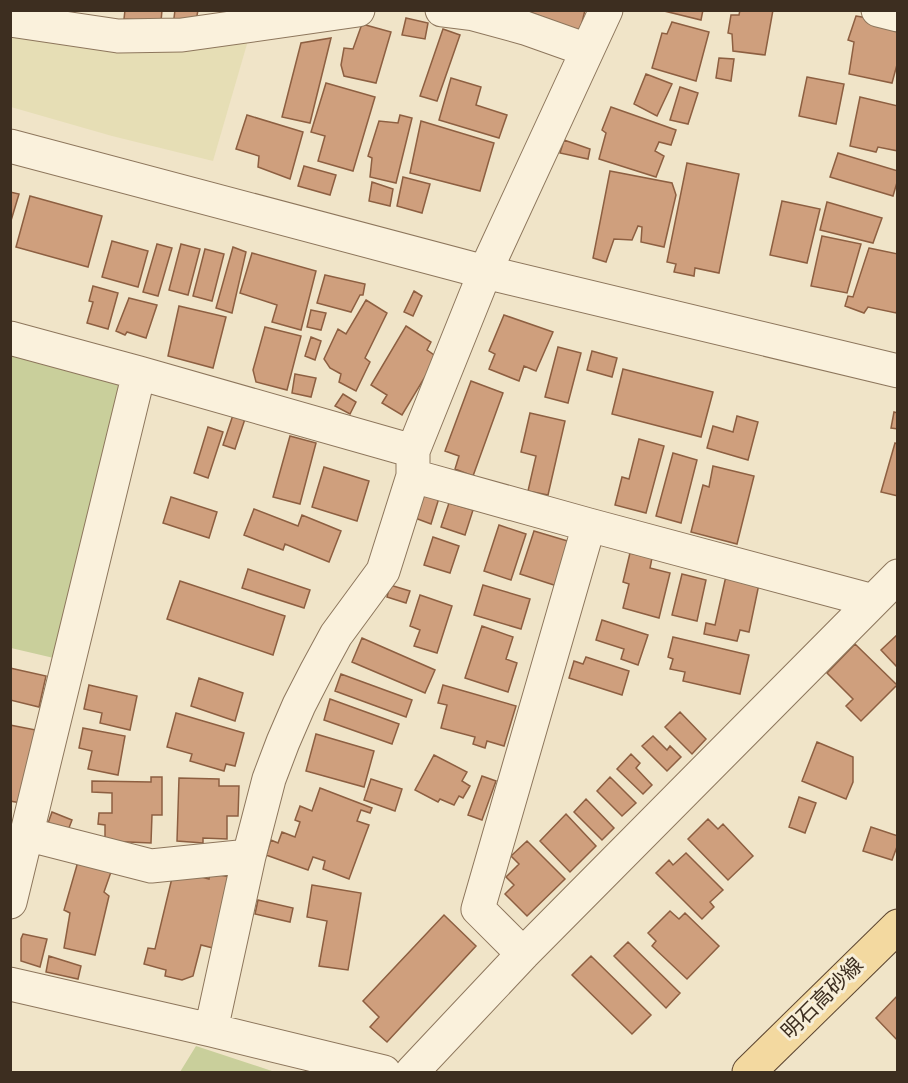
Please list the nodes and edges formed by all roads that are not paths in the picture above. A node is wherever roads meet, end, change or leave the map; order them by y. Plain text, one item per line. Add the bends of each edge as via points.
1 (358, 10) edge
2 (442, 10) edge
3 (606, 10) edge
4 (878, 10) edge
5 (897, 15) edge
6 (10, 20) edge
7 (203, 21) edge
8 (587, 50) junction
9 (10, 146) edge
10 (485, 272) junction
11 (10, 338) edge
12 (895, 362) edge
13 (139, 373) junction
14 (413, 464) junction
15 (589, 525) junction
16 (897, 576) edge
17 (873, 601) junction
18 (26, 834) junction
19 (249, 856) junction
20 (10, 902) edge
21 (897, 926) edge
22 (523, 954) junction
23 (10, 984) edge
24 (211, 1030) junction
25 (384, 1072) edge
26 (412, 1072) edge
27 (749, 1072) edge

1 - 7 street
2 - 8 street via 525,28
3 - 8 street
4 - 5 street
6 - 7 street via 118,36 182,35
8 - 10 street
9 - 10 street
10 - 12 street
10 - 14 street
11 - 13 street
13 - 14 street
13 - 18 street
14 - 15 street
14 - 19 street via 383,571 336,636 299,705 269,779
15 - 17 street
15 - 22 street via 478,909
16 - 17 street
17 - 22 street
18 - 19 street via 151,866
18 - 20 street
19 - 24 street
21 - 27 main road, 明石高砂線
22 - 26 street
23 - 24 street
24 - 25 street

